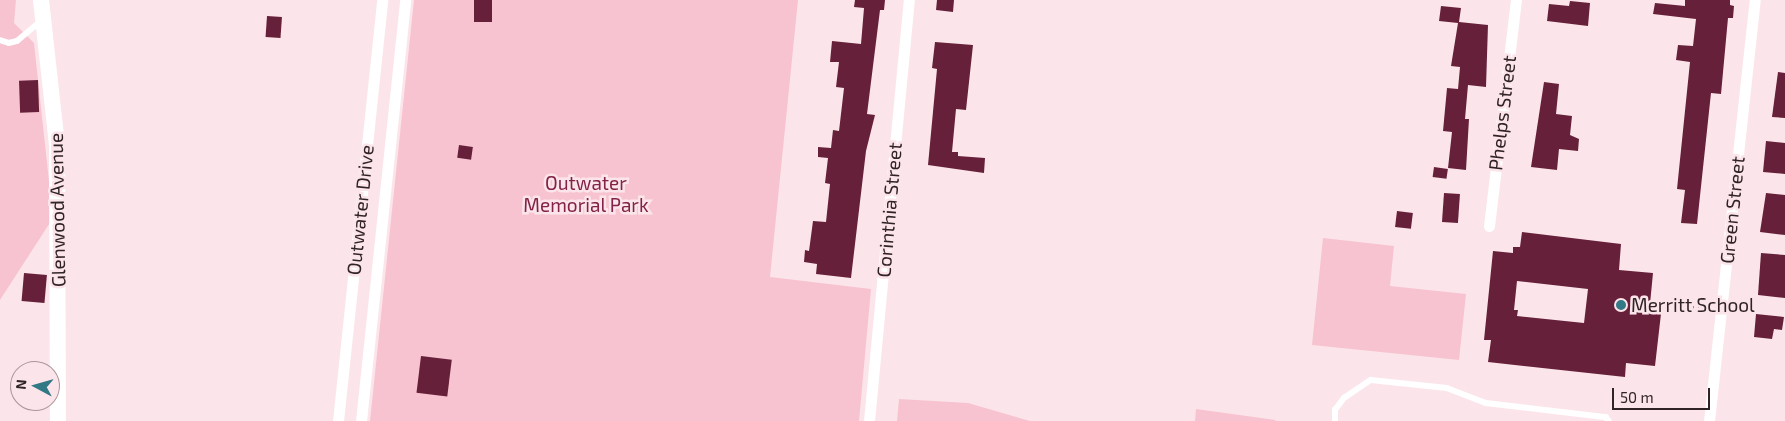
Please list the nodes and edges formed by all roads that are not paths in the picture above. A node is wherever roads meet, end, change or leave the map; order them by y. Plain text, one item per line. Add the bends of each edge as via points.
1 (41, 0) edge
2 (382, 0) edge
3 (405, 0) edge
4 (909, 0) edge
5 (1516, 0) edge
6 (1756, 0) edge
7 (43, 19) junction
8 (0, 40) edge
9 (1489, 226) dead end
10 (58, 421) edge
11 (338, 421) edge
12 (361, 421) edge
13 (869, 421) edge
14 (1334, 421) edge
15 (1609, 421) edge
16 (1709, 421) edge

1 - 7 street, Glenwood Avenue
2 - 11 street, Outwater Drive
3 - 12 street, Outwater Drive
4 - 13 street, Corinthia Street
5 - 9 street, Phelps Street
6 - 16 street, Green Street
7 - 8 lane via 17,41 10,44
7 - 10 street, Glenwood Avenue via 57,144
14 - 15 lane via 1335,410 1344,398 1371,380 1448,388 1486,404 1606,417

